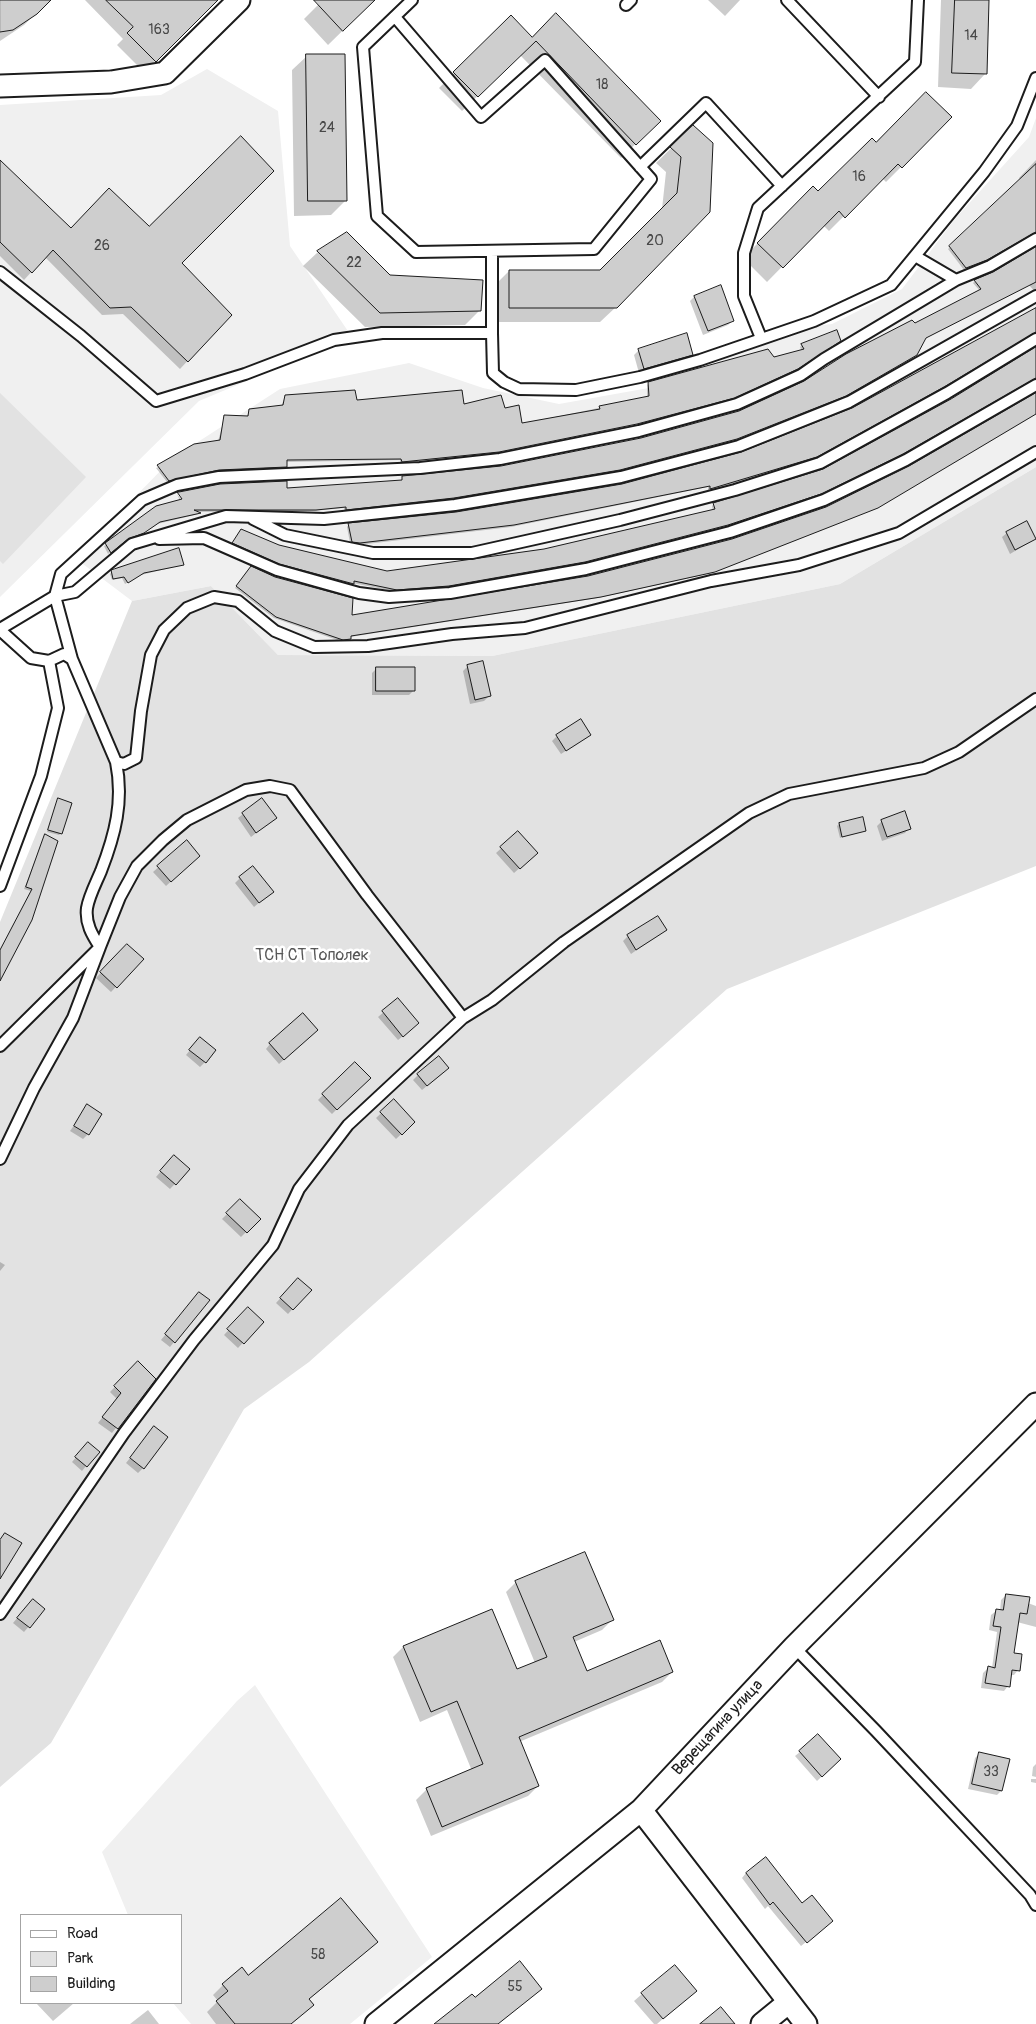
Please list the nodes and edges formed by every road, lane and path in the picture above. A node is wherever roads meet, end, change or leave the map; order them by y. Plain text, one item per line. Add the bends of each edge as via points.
1 (239, 0) edge
2 (412, 0) edge
3 (787, 0) edge
4 (918, 0) edge
5 (395, 17) junction
6 (1036, 78) edge
7 (0, 86) edge
8 (879, 97) junction
9 (640, 167) junction
10 (782, 186) junction
11 (1036, 239) edge
12 (492, 251) junction
13 (915, 256) junction
14 (0, 272) edge
15 (956, 280) junction
16 (1036, 296) edge
17 (492, 333) junction
18 (761, 338) junction
19 (1036, 338) edge
20 (1036, 385) edge
21 (1036, 452) edge
22 (249, 517) junction
23 (144, 539) junction
24 (54, 596) junction
25 (0, 630) edge
26 (72, 659) junction
27 (49, 661) junction
28 (1036, 699) edge
29 (116, 762) junction
30 (0, 886) edge
31 (100, 947) junction
32 (463, 1018) junction
33 (0, 1046) edge
34 (0, 1159) edge
35 (1036, 1404) edge
36 (0, 1614) edge
37 (794, 1647) junction
38 (641, 1810) junction
39 (1036, 1905) edge
40 (789, 2002) junction
41 (376, 2024) edge
42 (762, 2024) edge
43 (806, 2024) edge

1 - 7 street via 165,73 111,82
2 - 5 lane
3 - 8 lane
4 - 8 lane via 915,62
5 - 9 lane via 481,116 545,60
5 - 12 lane via 363,47 378,216 416,252
6 - 13 lane via 1017,126
8 - 10 lane
9 - 10 lane via 706,103
9 - 12 lane via 651,179 594,249
10 - 18 lane via 758,208 744,253 744,296
11 - 15 lane via 990,266
12 - 17 lane
13 - 15 lane
13 - 18 lane via 891,285 814,321
14 - 17 lane via 156,401 245,374 334,340 382,333
15 - 24 lane via 801,375 738,404 639,431 500,459 420,468 219,477 177,485 142,500 61,574
16 - 22 lane via 850,402 739,446 621,477 455,505 324,519
17 - 18 lane via 493,373 519,389 576,390 640,377
19 - 22 lane via 947,393 820,463 735,490 611,522 472,553 373,553 285,535
20 - 23 lane via 906,460 824,500 730,532 586,569 450,593 389,597 359,593 277,570 204,538
21 - 29 lane via 899,534 798,565 711,581 525,628 368,646 314,647 275,631 238,601 214,597 188,608 164,630 151,655 136,758 124,764
22 - 23 lane via 226,516
23 - 24 lane via 132,544 75,592
24 - 25 lane
24 - 26 lane
25 - 27 lane via 31,658
26 - 27 lane via 64,654
26 - 29 lane
27 - 30 lane via 58,708 41,776
28 - 32 lane via 959,752 924,768 789,794 749,813 564,942 492,1000
29 - 31 lane via 120,778 120,810 112,844 87,907 87,922
31 - 32 lane via 120,897 137,866 163,840 211,806 246,790 270,786 290,790 298,798
31 - 33 lane
31 - 34 lane via 73,1018
32 - 36 lane via 348,1125 299,1189 273,1245 194,1340 124,1433
35 - 37 street, Верещагина улица
37 - 38 street, Верещагина улица
37 - 39 lane
38 - 40 street
38 - 41 street, Верещагина улица
40 - 42 street
40 - 43 street

